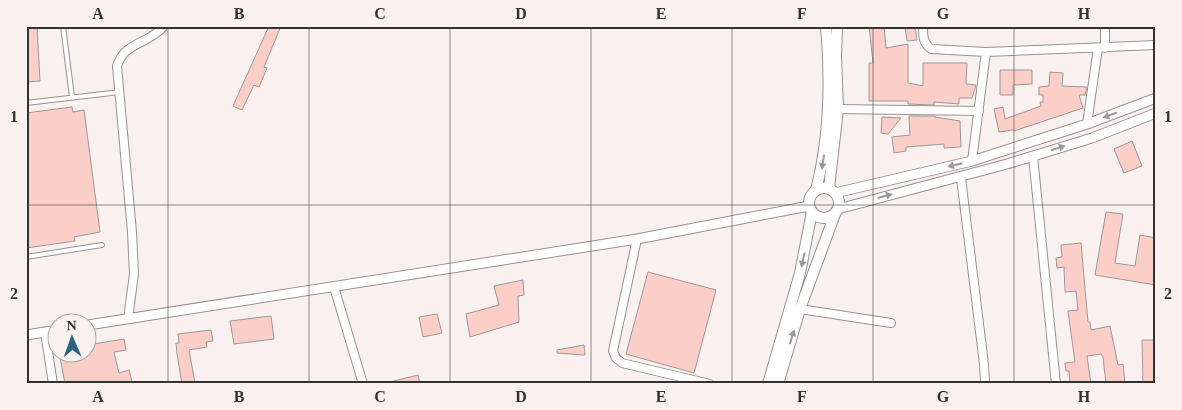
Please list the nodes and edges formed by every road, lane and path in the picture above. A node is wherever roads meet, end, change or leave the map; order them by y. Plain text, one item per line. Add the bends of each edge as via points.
1 (63, 26) edge
2 (164, 26) edge
3 (826, 26) edge
4 (837, 26) edge
5 (923, 26) edge
6 (1104, 26) edge
7 (1156, 46) edge
8 (1101, 48) junction
9 (986, 52) junction
10 (120, 92) junction
11 (72, 97) junction
12 (1156, 98) edge
13 (26, 103) edge
14 (838, 109) junction
15 (979, 111) junction
16 (1156, 113) edge
17 (1087, 124) junction
18 (1033, 156) junction
19 (972, 161) junction
20 (961, 178) junction
21 (816, 190) junction
22 (832, 191) junction
23 (811, 209) junction
24 (836, 212) junction
25 (637, 239) junction
26 (102, 245) dead end
27 (26, 257) edge
28 (334, 287) junction
29 (800, 310) junction
30 (128, 319) junction
31 (891, 323) dead end
32 (98, 324) edge
33 (45, 332) junction
34 (48, 332) edge
35 (26, 335) edge
36 (53, 384) edge
37 (363, 384) edge
38 (710, 384) edge
39 (768, 384) edge
40 (778, 384) edge
41 (985, 384) edge
42 (1056, 384) edge

1 - 11 lane
2 - 10 street via 151,38 129,47 119,60
3 -> 21 main road via 830,99
4 - 14 main road
5 - 9 street via 923,40 931,49
6 - 8 street
7 - 8 street
8 - 9 street
8 - 17 street
9 - 15 street
10 - 11 lane
10 - 30 street via 134,274
11 - 13 lane
12 -> 17 street
14 - 15 street
14 - 22 main road
15 - 19 street
18 -> 16 street
17 - 19 street
18 - 20 street
18 - 42 street
19 -> 22 street
24 -> 20 street via 888,195
20 - 41 street
21 - 22 main road
21 - 23 main road via 810,200
22 - 24 main road via 839,198
23 - 24 main road via 820,218 830,217
23 - 25 street
23 -> 39 main road via 800,273
24 - 29 main road
25 - 28 street
25 - 38 street via 613,351 616,358 622,363
26 - 27 lane
28 - 30 street
28 - 37 street
29 - 31 street
40 -> 29 main road
30 - 32 street
33 - 34 street
33 - 35 street
33 - 36 street

